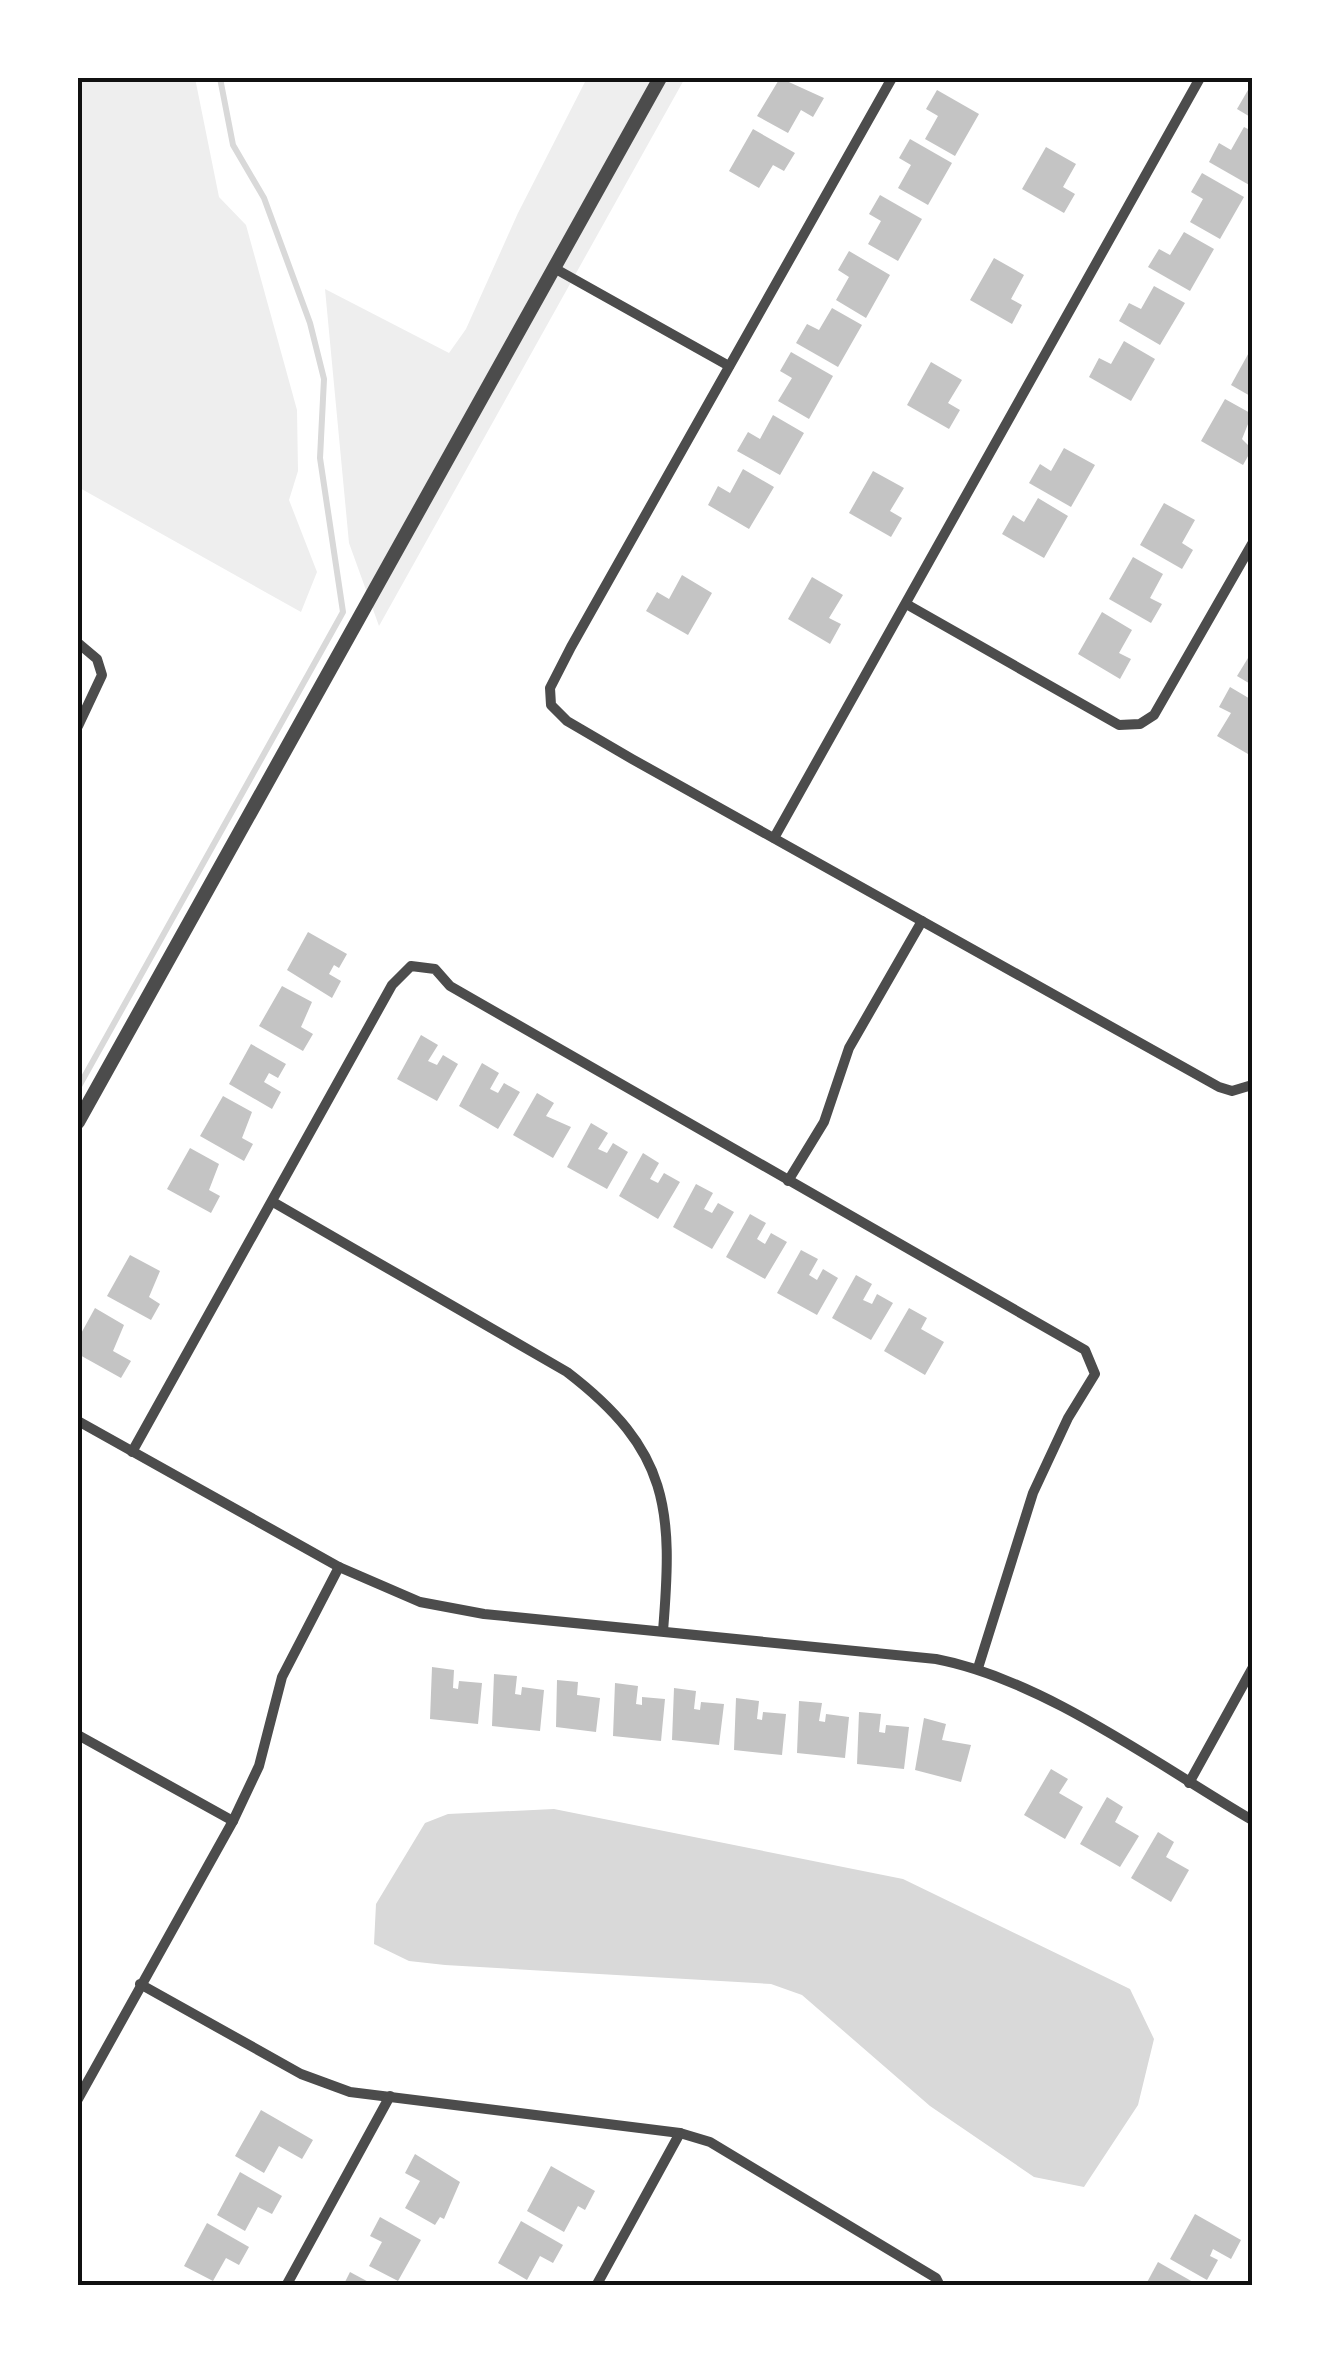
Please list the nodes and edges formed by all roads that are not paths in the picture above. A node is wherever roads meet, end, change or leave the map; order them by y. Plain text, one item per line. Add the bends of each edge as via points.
1 (660, 78) edge
2 (892, 78) edge
3 (1200, 78) edge
4 (554, 268) junction
5 (729, 366) junction
6 (1252, 544) edge
7 (908, 605) junction
8 (78, 643) edge
9 (78, 726) edge
10 (774, 838) junction
11 (922, 921) junction
12 (1250, 1087) edge
13 (78, 1122) edge
14 (788, 1181) junction
15 (273, 1202) junction
16 (78, 1421) edge
17 (132, 1452) junction
18 (339, 1567) junction
19 (663, 1631) junction
20 (978, 1668) junction
21 (1252, 1669) edge
22 (78, 1735) edge
23 (1189, 1782) junction
24 (1252, 1820) edge
25 (233, 1822) junction
26 (140, 1984) junction
27 (390, 2096) junction
28 (78, 2099) edge
29 (680, 2133) junction
30 (286, 2286) edge
31 (596, 2286) edge
32 (940, 2286) edge

1 - 4 street
2 - 5 street
3 - 7 street
4 - 5 street
4 - 13 street
5 - 10 street via 564,660 550,688 551,706 590,736
6 - 7 street via 1154,716 1140,724 1119,726
7 - 10 street
8 - 9 street via 102,667
10 - 11 street
11 - 12 street via 1219,1087
11 - 14 street via 849,1048 824,1122
14 - 15 street via 450,986 435,969 411,966 392,985
14 - 20 street via 1085,1350 1094,1363 1091,1386 1033,1493
15 - 17 street
15 - 19 street via 567,1372 604,1401 634,1436 663,1501 670,1554
16 - 17 street
17 - 18 street
18 - 19 street via 394,1593 452,1609
18 - 25 street via 282,1677 259,1766
19 - 20 street
20 - 23 street via 1030,1690
21 - 23 street
22 - 25 street
23 - 24 street
25 - 26 street
26 - 27 street via 301,2074 350,2092
26 - 28 street
27 - 29 street
27 - 30 street
29 - 31 street
29 - 32 street via 746,2160

